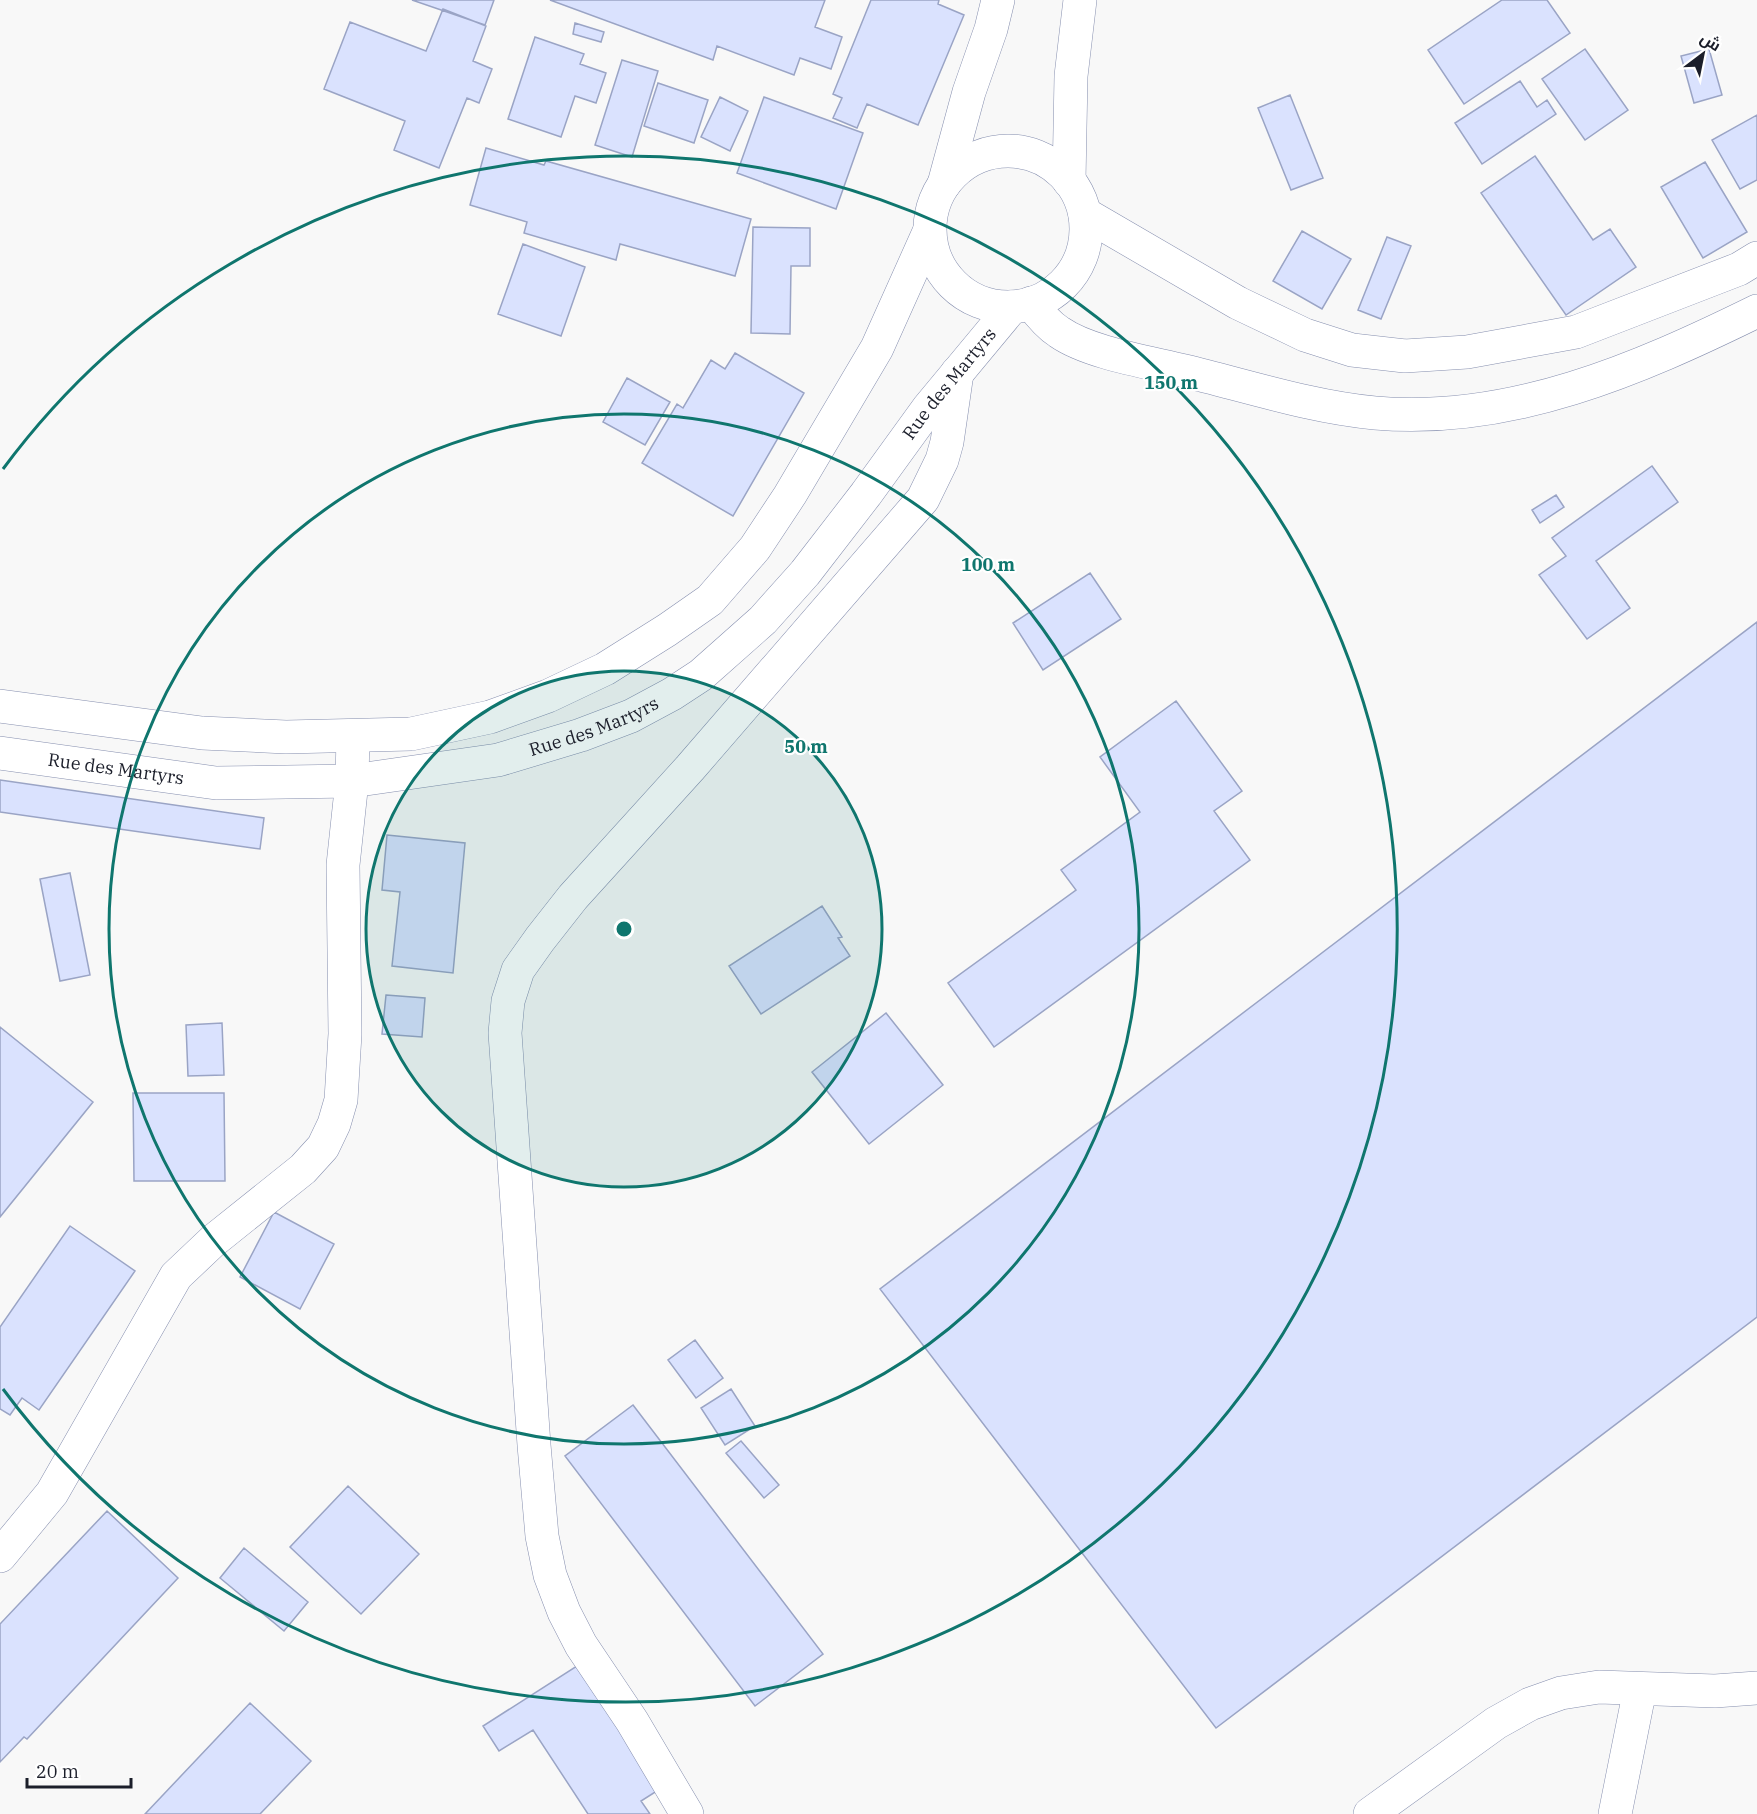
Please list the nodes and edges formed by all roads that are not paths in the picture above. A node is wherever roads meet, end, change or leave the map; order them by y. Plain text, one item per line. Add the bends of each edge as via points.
1 (998, 0) edge
2 (1080, 0) edge
3 (1070, 181) junction
4 (944, 183) junction
5 (1085, 214) junction
6 (929, 232) junction
7 (1757, 258) edge
8 (1022, 305) junction
9 (1757, 311) edge
10 (957, 373) junction
11 (0, 706) edge
12 (352, 736) junction
13 (0, 753) edge
14 (352, 781) junction
15 (0, 1556) edge
16 (1757, 1688) edge
17 (1640, 1689) junction
18 (687, 1814) edge
19 (1370, 1814) edge
20 (1615, 1814) edge

1 - 4 street
2 - 3 street via 1071,76
3 - 4 street via 1059,169 1036,156 1010,151 985,154 969,161
3 - 5 street via 1077,189
4 - 6 street via 932,206
5 - 7 street via 1238,303 1305,335 1352,350 1405,356 1467,352 1576,332
5 - 8 street via 1086,240 1078,265 1062,286 1041,301
6 - 8 street via 934,257 947,279 966,296 990,306
6 - 12 street via 877,348 841,410 755,548 710,600 604,669 548,696 490,717 411,734
8 - 9 street via 1060,333 1099,350 1311,402 1375,413 1441,414 1545,397 1639,366
8 - 10 street, Rue des Martyrs
10 - 14 street, Rue des Martyrs via 805,573 763,620 701,675 631,716 581,735 498,760
10 - 18 street via 947,442 923,500 573,897 518,970 508,1001 505,1033 533,1433 542,1536 550,1575 581,1645
11 - 12 street via 202,733
12 - 14 street
13 - 14 street, Rue des Martyrs via 216,783
14 - 15 street via 344,865 345,1034 340,1100 330,1132 323,1147 303,1169 176,1276 52,1493
16 - 17 street
17 - 19 street via 1599,1687 1561,1693 1530,1704 1496,1723
17 - 20 street

